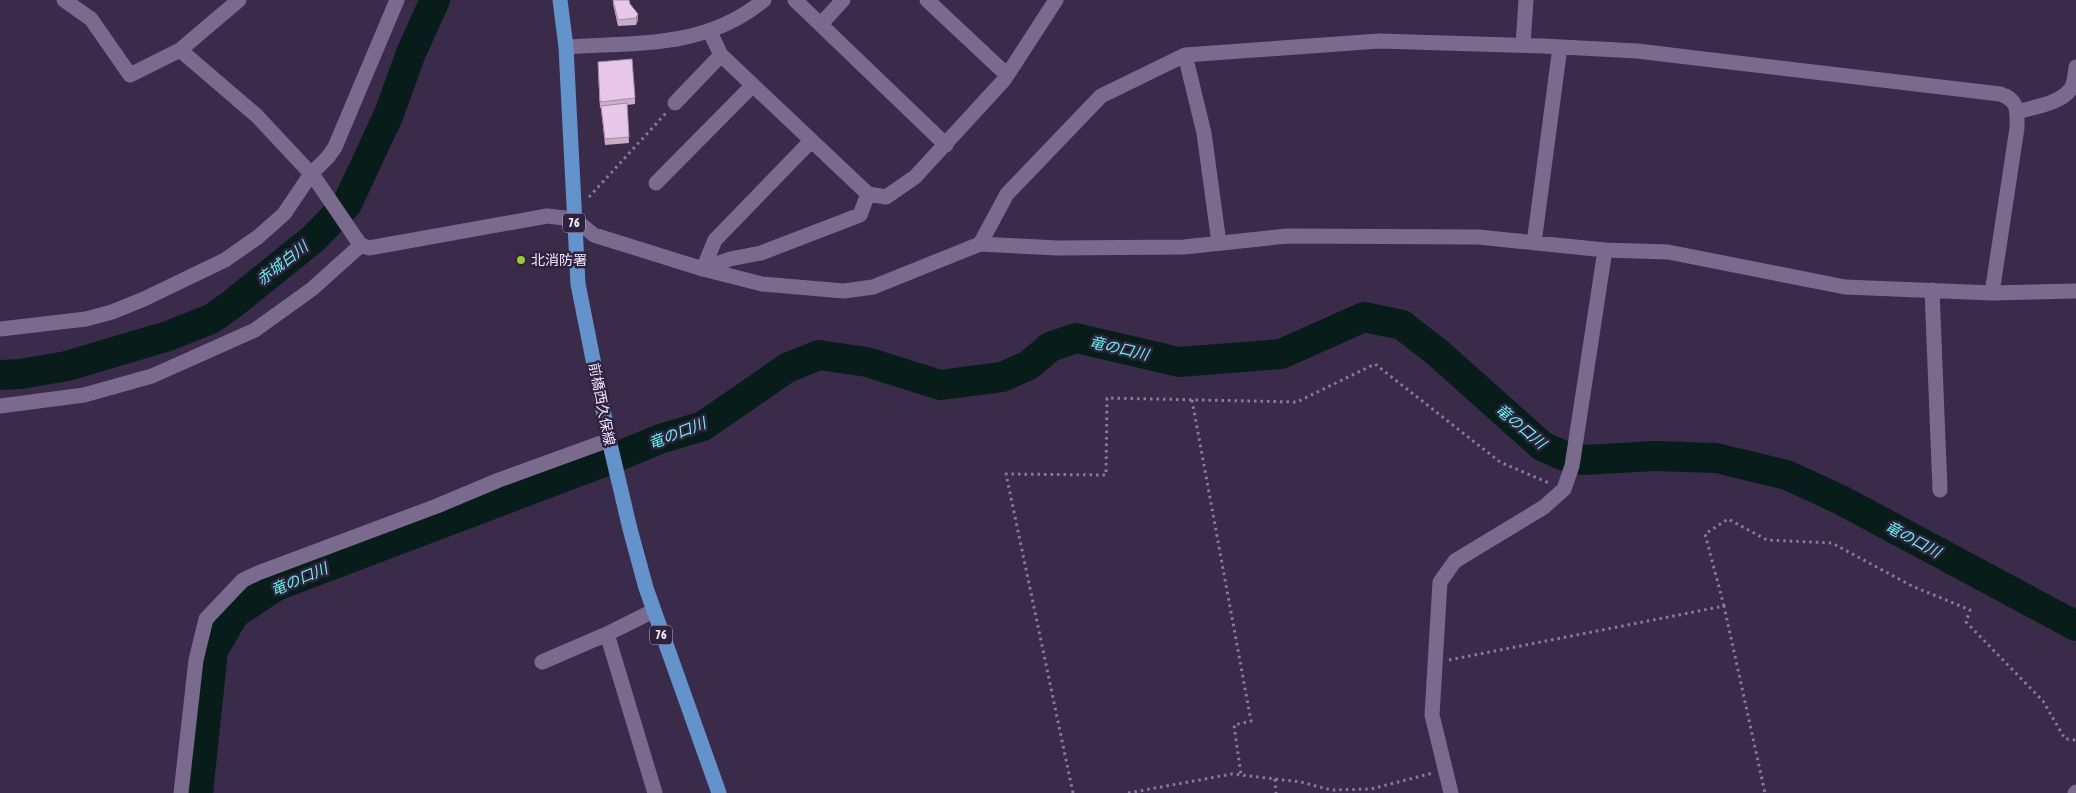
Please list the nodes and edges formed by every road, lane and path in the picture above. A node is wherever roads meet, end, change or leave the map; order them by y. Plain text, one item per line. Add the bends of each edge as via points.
1 (64, 0) edge
2 (239, 0) edge
3 (397, 0) edge
4 (560, 0) edge
5 (764, 0) edge
6 (795, 0) edge
7 (843, 0) edge
8 (927, 0) edge
9 (1526, 0) edge
10 (1054, 1) edge
11 (821, 24) junction
12 (710, 32) junction
13 (1523, 45) junction
14 (566, 47) junction
15 (1560, 47) junction
16 (180, 50) junction
17 (721, 55) junction
18 (1185, 55) junction
19 (2076, 67) edge
20 (1007, 75) junction
21 (753, 85) junction
22 (675, 103) joint
23 (2017, 112) junction
24 (811, 140) junction
25 (946, 145) junction
26 (313, 176) junction
27 (656, 183) dead end
28 (868, 194) junction
29 (574, 219) junction
30 (359, 243) junction
31 (1219, 243) junction
32 (1534, 243) junction
33 (980, 244) junction
34 (1604, 250) junction
35 (703, 269) junction
36 (1932, 290) junction
37 (2076, 291) edge
38 (1992, 293) junction
39 (0, 329) edge
40 (1192, 400) junction
41 (0, 406) edge
42 (610, 442) junction
43 (1564, 489) junction
44 (1940, 490) dead end
45 (1724, 606) junction
46 (653, 611) junction
47 (607, 634) junction
48 (542, 662) dead end
49 (1437, 663) junction
50 (2076, 740) edge
51 (1445, 770) junction
52 (1241, 774) junction
53 (1275, 778) junction
54 (181, 793) edge
55 (655, 793) edge
56 (719, 793) edge
57 (1074, 793) edge
58 (1128, 793) edge
59 (1276, 793) edge
60 (1451, 793) edge
61 (1764, 793) edge

1 - 16 street via 91,19 130,75
2 - 16 street
3 - 26 street via 335,147
4 - 14 main road, 前橋西久保線 / 76
5 - 12 street
6 - 11 street
7 - 11 street
8 - 20 street
9 - 13 street
10 - 20 street
11 - 25 street
12 - 14 street via 680,40
12 - 17 street
13 - 15 street
13 - 18 street via 1379,41
14 - 29 main road, 前橋西久保線 / 76
15 - 23 street via 1656,53 2000,94 2012,100
15 - 32 street
16 - 26 street via 257,116
17 - 21 street
17 - 22 street
18 - 31 street via 1204,133
18 - 33 street via 1101,96 1007,194
19 - 23 street via 2070,90 2048,103
20 - 25 street
21 - 24 street
21 - 27 street
22 - 29 path via 594,189
23 - 38 street
24 - 28 street
24 - 35 street via 715,240
25 - 28 street via 915,176 886,197
26 - 30 street
26 - 39 street via 284,214 225,260 112,312 86,319
28 - 35 street via 860,215 761,253
29 - 30 street via 547,216 369,248
29 - 35 street via 594,235
29 - 42 main road, 前橋西久保線 / 76 via 578,284
30 - 41 street via 312,289 255,330 152,376 84,396
31 - 32 street via 1287,236 1478,237
31 - 33 street via 1184,247 1057,248
32 - 34 street
33 - 35 street via 873,287 844,291 762,284
34 - 36 street via 1668,252 1845,287
34 - 43 street via 1572,466
36 - 38 street
36 - 44 street
37 - 38 street
40 - 43 path via 1297,402 1375,364 1500,462
40 - 52 path via 1251,721 1234,724
40 - 57 path via 1107,398 1106,475 1006,474
42 - 46 main road, 前橋西久保線 / 76
42 - 54 street via 499,480 243,580 206,619 196,660
43 - 49 street via 1544,507 1455,561 1440,582
45 - 49 path
45 - 50 path via 1705,534 1728,519 1767,540 1832,543 1912,586 1970,610 1966,622 2043,701 2064,738
45 - 61 path
46 - 47 street
46 - 56 main road, 前橋西久保線 / 76
47 - 48 street
47 - 55 street
49 - 51 street via 1432,715
51 - 53 path via 1371,789 1331,790
51 - 60 street
52 - 53 path
52 - 58 path
53 - 59 path

